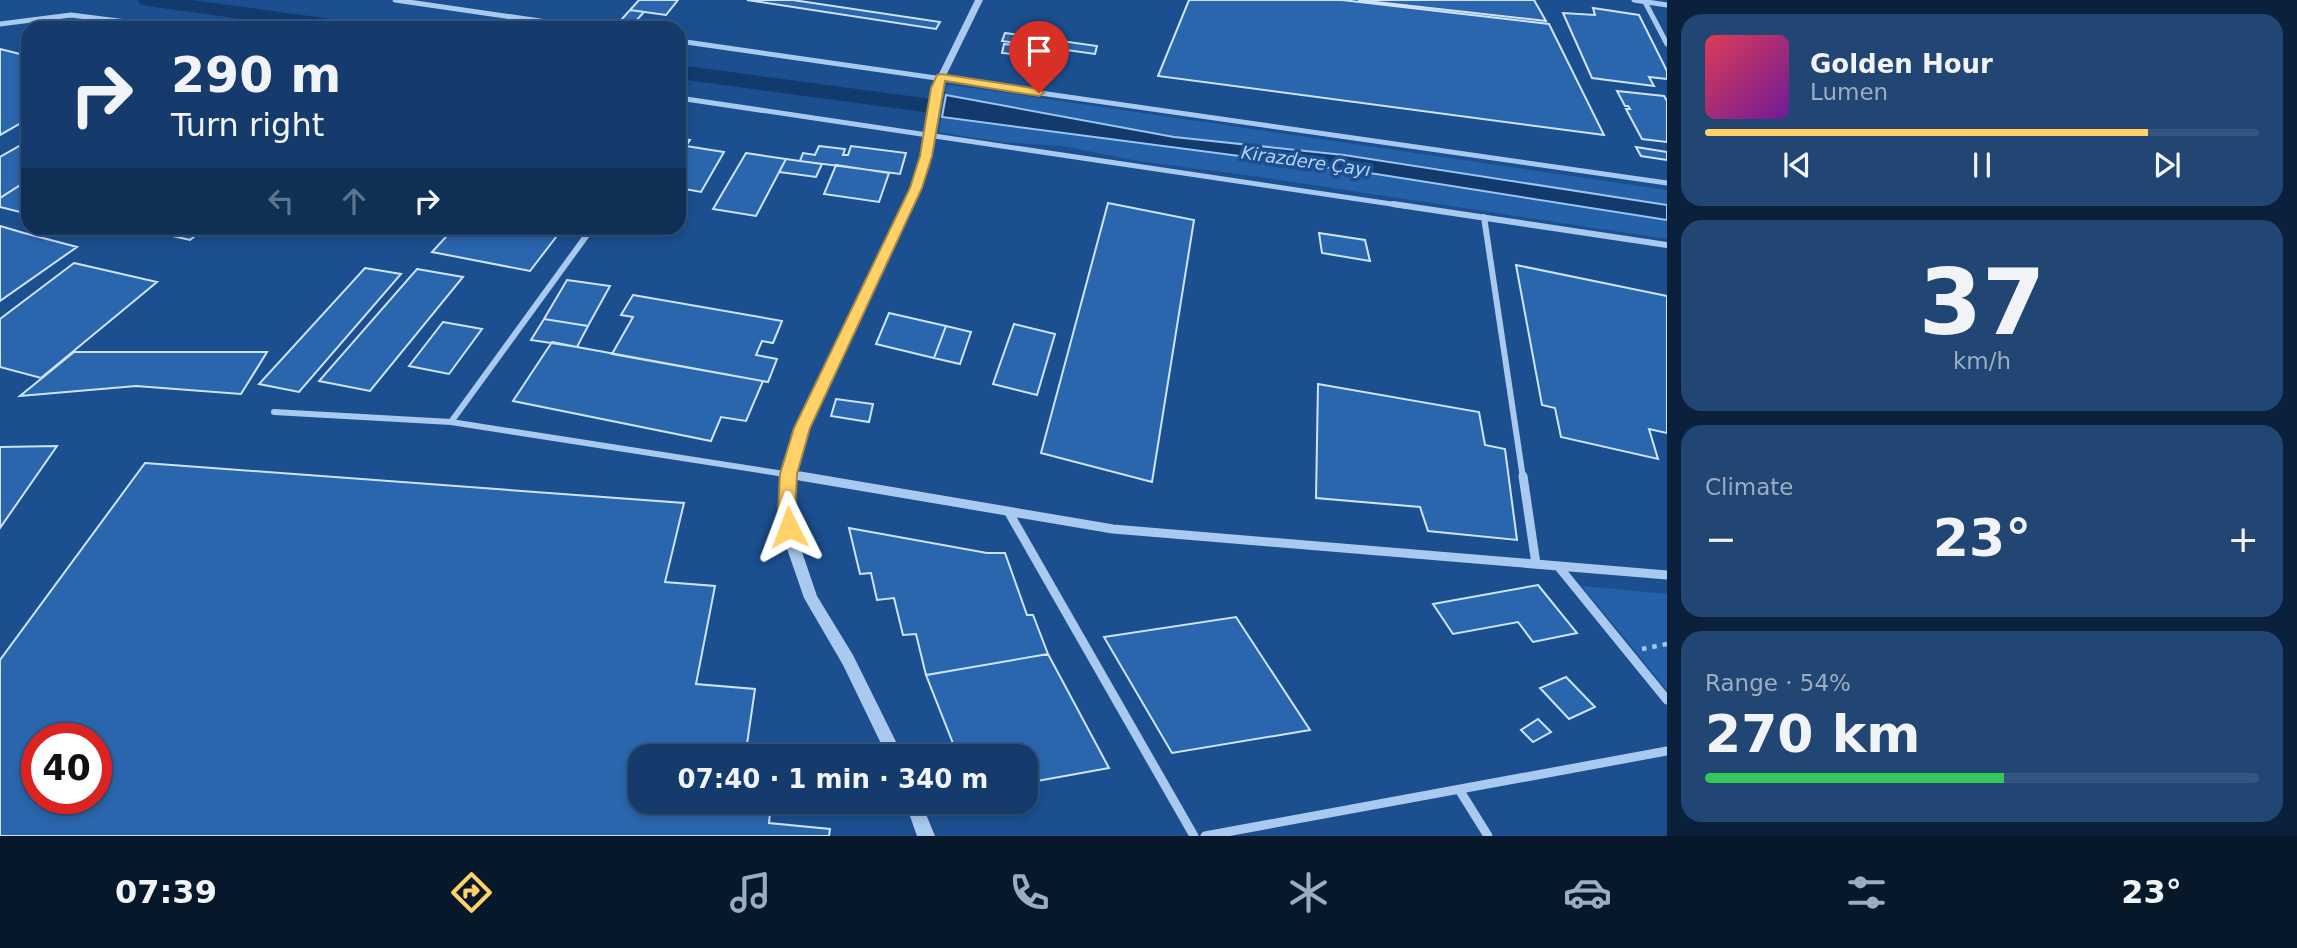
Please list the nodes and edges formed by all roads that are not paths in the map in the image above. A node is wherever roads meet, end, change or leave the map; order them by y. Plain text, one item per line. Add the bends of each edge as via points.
1 (395, 0) edge
2 (979, 0) edge
3 (1634, 0) edge
4 (1645, 2) edge
5 (1667, 5) edge
6 (21, 21) edge
7 (24, 21) edge
8 (119, 21) edge
9 (540, 21) edge
10 (0, 24) edge
11 (686, 42) edge
12 (1667, 44) edge
13 (941, 77) junction
14 (686, 99) edge
15 (929, 135) junction
16 (1667, 183) edge
17 (1484, 217) junction
18 (587, 235) edge
19 (1667, 245) edge
20 (274, 412) dead end
21 (450, 422) junction
22 (789, 474) junction
23 (1008, 511) junction
24 (1536, 564) junction
25 (1558, 566) junction
26 (1667, 575) edge
27 (1667, 700) edge
28 (889, 744) edge
29 (1667, 751) edge
30 (1460, 791) junction
31 (918, 814) edge
32 (926, 836) edge
33 (1194, 836) edge
34 (1205, 836) edge
35 (1488, 836) edge

1 - 9 street
2 - 13 street
3 - 4 street
4 - 5 street
4 - 12 street
6 - 10 street
7 - 8 street via 71,15
11 - 13 street
13 - 15 street
13 - 16 street
14 - 15 street
15 - 17 street
15 - 22 street via 912,197 811,408
17 - 19 street
17 - 24 street
18 - 21 street
20 - 21 street
21 - 22 street
22 - 23 street
22 - 28 street via 787,510 800,569
23 - 24 street via 1112,529
23 - 33 street
24 - 25 street
25 - 26 street
25 - 27 street
29 - 30 street
30 - 34 street
30 - 35 street
31 - 32 street

